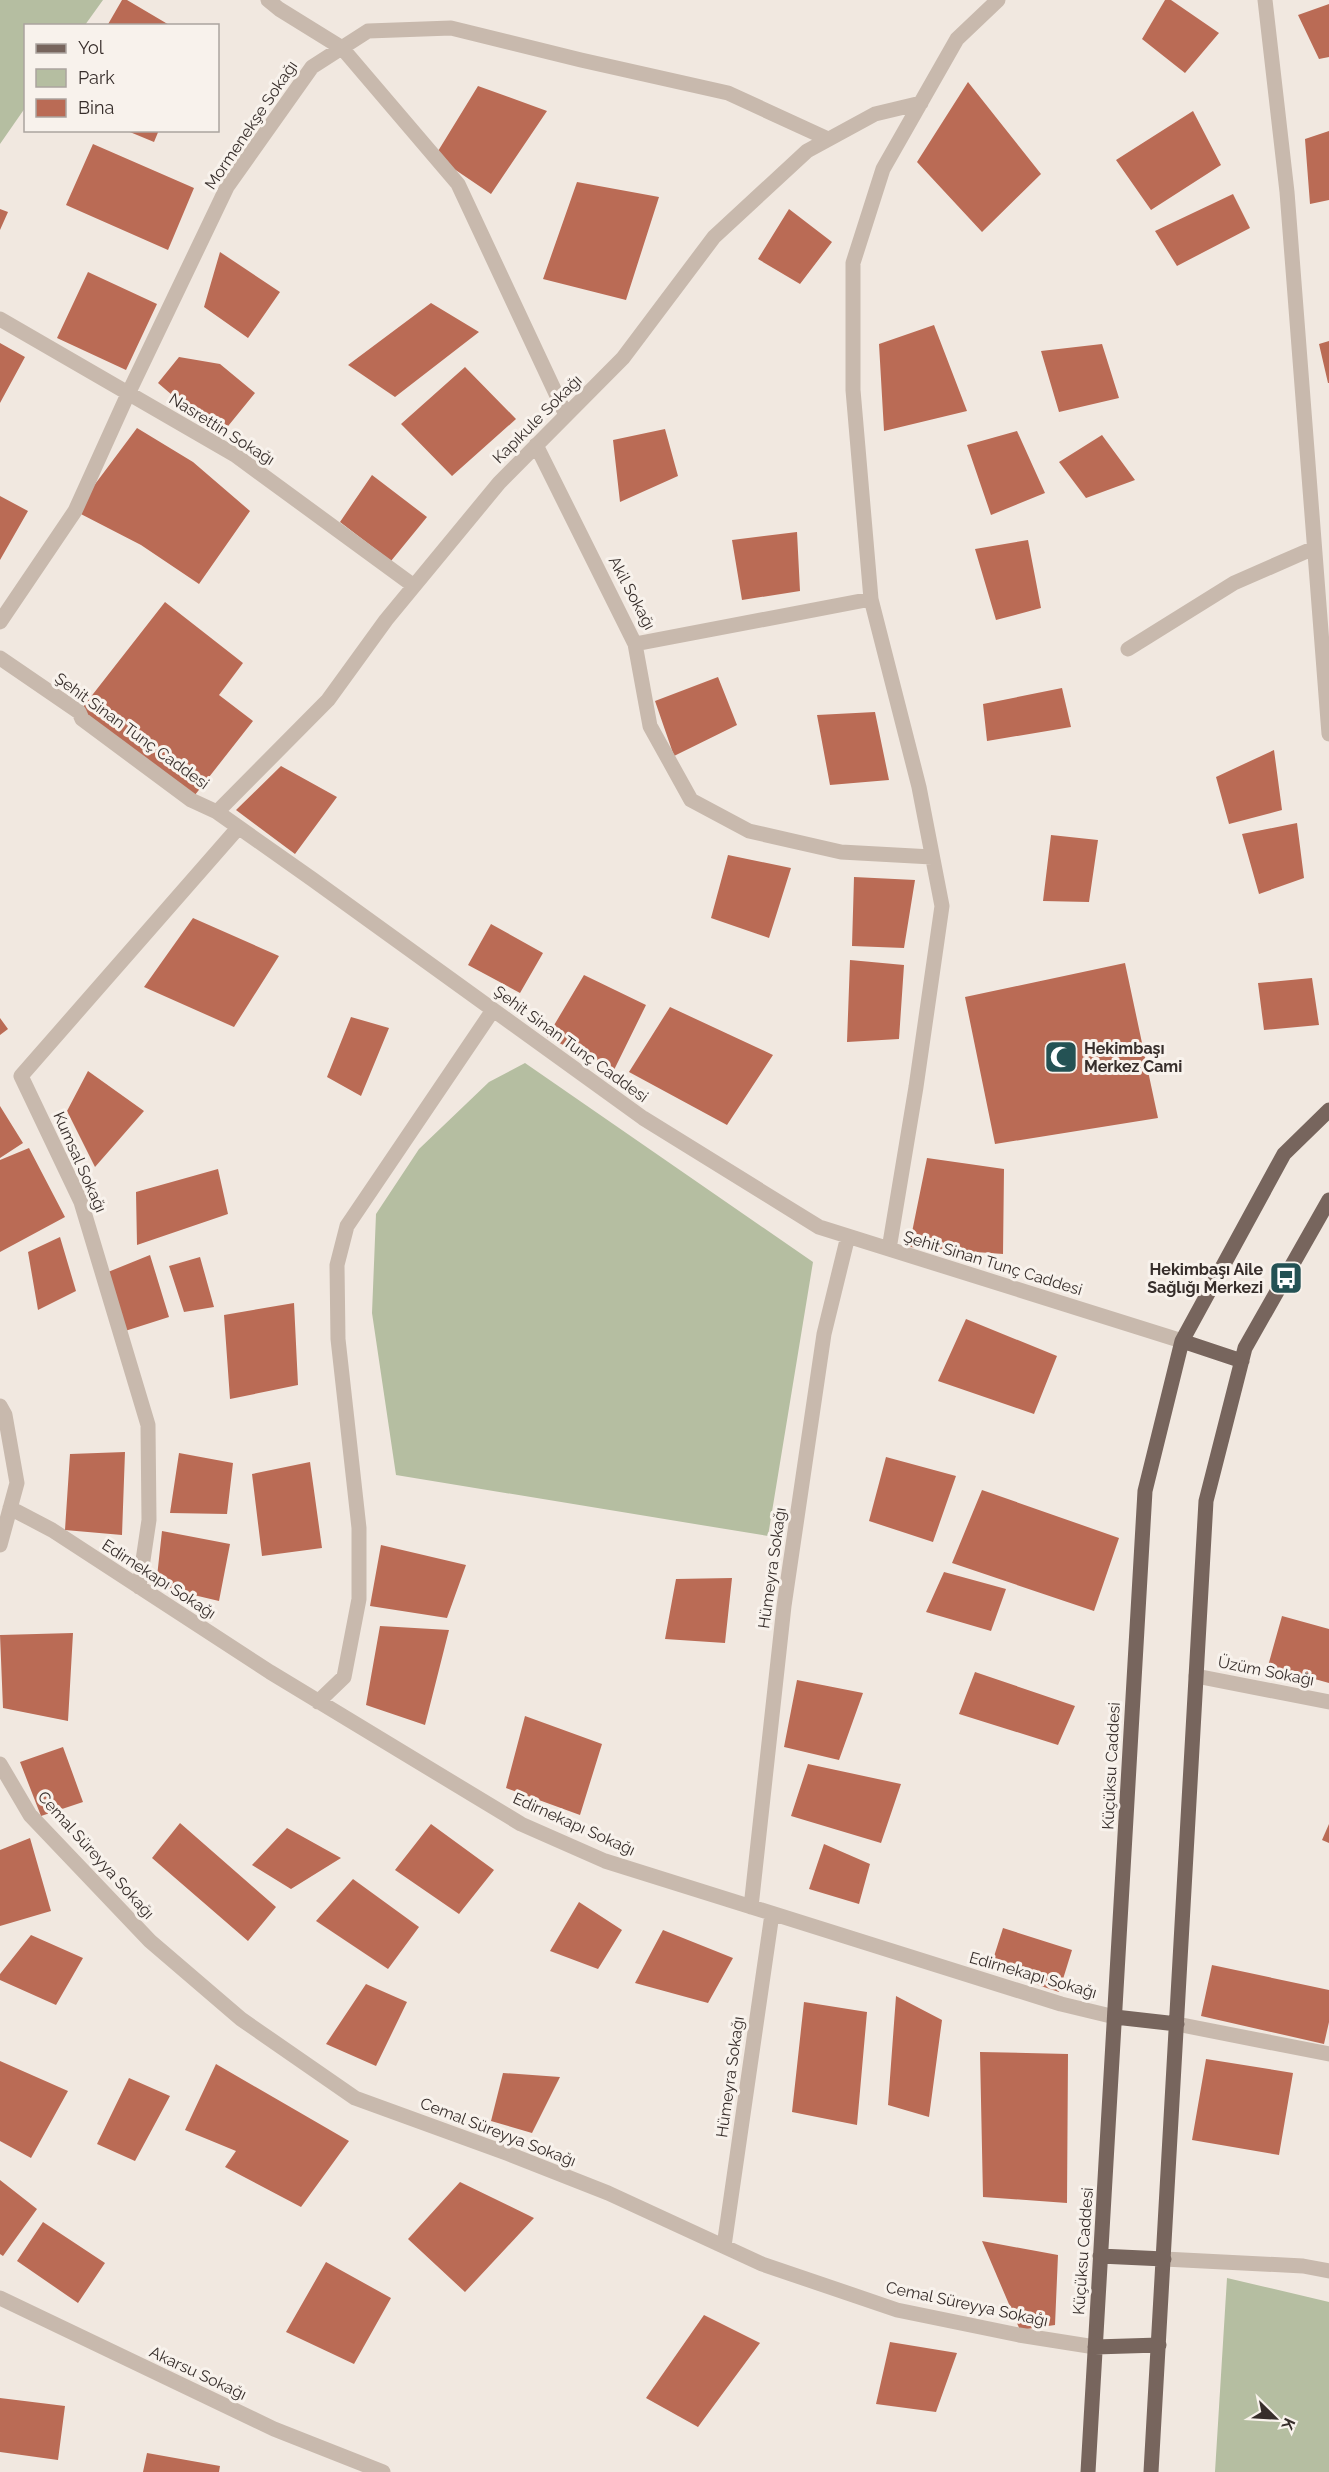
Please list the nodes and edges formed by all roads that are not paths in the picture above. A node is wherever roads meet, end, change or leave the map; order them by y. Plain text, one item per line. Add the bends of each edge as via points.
1 (268, 0) edge
2 (998, 0) edge
3 (1265, 0) edge
4 (342, 48) junction
5 (921, 103) junction
6 (828, 140) junction
7 (0, 319) edge
8 (128, 394) junction
9 (566, 415) junction
10 (536, 445) junction
11 (1314, 548) junction
12 (414, 586) junction
13 (871, 599) junction
14 (0, 622) edge
15 (635, 644) junction
16 (1128, 649) dead end
17 (4, 667) edge
18 (1329, 734) edge
19 (217, 812) junction
20 (238, 828) junction
21 (932, 857) junction
22 (493, 1010) junction
23 (1329, 1110) edge
24 (1329, 1200) edge
25 (848, 1236) junction
26 (889, 1249) junction
27 (1182, 1341) junction
28 (1242, 1361) junction
29 (0, 1406) edge
30 (10, 1508) junction
31 (0, 1545) edge
32 (139, 1587) junction
33 (1196, 1676) junction
34 (318, 1702) junction
35 (1329, 1702) edge
36 (0, 1764) edge
37 (751, 1907) junction
38 (772, 1914) junction
39 (1115, 2017) junction
40 (1177, 2024) junction
41 (1329, 2054) edge
42 (724, 2246) junction
43 (1100, 2256) junction
44 (1164, 2259) junction
45 (1329, 2271) edge
46 (0, 2298) edge
47 (1159, 2345) junction
48 (1095, 2347) junction
49 (383, 2472) edge
50 (1088, 2472) edge
51 (1151, 2472) edge

1 - 4 street
2 - 5 street via 957,39
3 - 11 street via 1287,192
4 - 6 street, Mormenekşe Sokağı via 368,31 451,28 728,93
4 - 8 street, Mormenekşe Sokağı via 312,67 227,188
4 - 9 street via 458,184
5 - 6 street, Kapıkule Sokağı via 875,114
5 - 13 street via 883,169 853,263 853,390
6 - 9 street, Kapıkule Sokağı via 807,151 714,237 623,358
7 - 8 street, Nasrettin Sokağı
8 - 12 street, Nasrettin Sokağı via 235,455
8 - 14 street, Mormenekşe Sokağı via 75,511
9 - 10 street, Kapıkule Sokağı
10 - 12 street, Kapıkule Sokağı via 499,483
10 - 15 street, Akil Sokağı
11 - 16 street via 1234,583
11 - 18 street
12 - 19 street, Kapıkule Sokağı via 328,700
13 - 15 street, Akil Sokağı
13 - 21 street via 919,787
15 - 21 street via 650,726 691,800 749,831 841,852
17 - 19 street, Şehit Sinan Tunç Caddesi via 79,712 82,719 192,800
19 - 20 street, Şehit Sinan Tunç Caddesi
20 - 22 street, Şehit Sinan Tunç Caddesi
20 - 32 street, Kumsal Sokağı via 21,1076 81,1202 148,1425 149,1520
21 - 26 street via 942,906
22 - 25 street, Şehit Sinan Tunç Caddesi via 643,1118 819,1227
22 - 34 street via 347,1226 337,1265 338,1339 359,1528 358,1599 344,1677
23 - 27 main road, Küçüksu Caddesi via 1284,1154
24 - 28 main road via 1245,1348
25 - 26 street, Şehit Sinan Tunç Caddesi
25 - 37 street, Hümeyra Sokağı via 824,1334 784,1606
26 - 27 street, Şehit Sinan Tunç Caddesi
27 - 28 main road
27 - 39 main road, Küçüksu Caddesi via 1144,1491
28 - 33 main road via 1206,1501
29 - 30 street via 17,1483
30 - 31 street
30 - 32 street, Edirnekapı Sokağı via 52,1530
32 - 34 street, Edirnekapı Sokağı
33 - 35 street, Üzüm Sokağı
33 - 40 main road
34 - 37 street, Edirnekapı Sokağı via 521,1824 604,1861
36 - 42 street, Cemal Süreyya Sokağı via 30,1815 150,1941 241,2019 355,2098 608,2193
37 - 38 street, Edirnekapı Sokağı
38 - 39 street, Edirnekapı Sokağı via 1061,2004
38 - 42 street, Hümeyra Sokağı
39 - 40 main road
39 - 43 main road, Küçüksu Caddesi
40 - 41 street
40 - 44 main road
42 - 48 street, Cemal Süreyya Sokağı via 762,2264 897,2310 1019,2336
43 - 44 main road
43 - 48 main road, Küçüksu Caddesi
44 - 45 street via 1304,2266
44 - 47 main road
46 - 49 street, Akarsu Sokağı via 274,2429
47 - 48 main road
47 - 51 main road
48 - 50 main road, Küçüksu Caddesi

